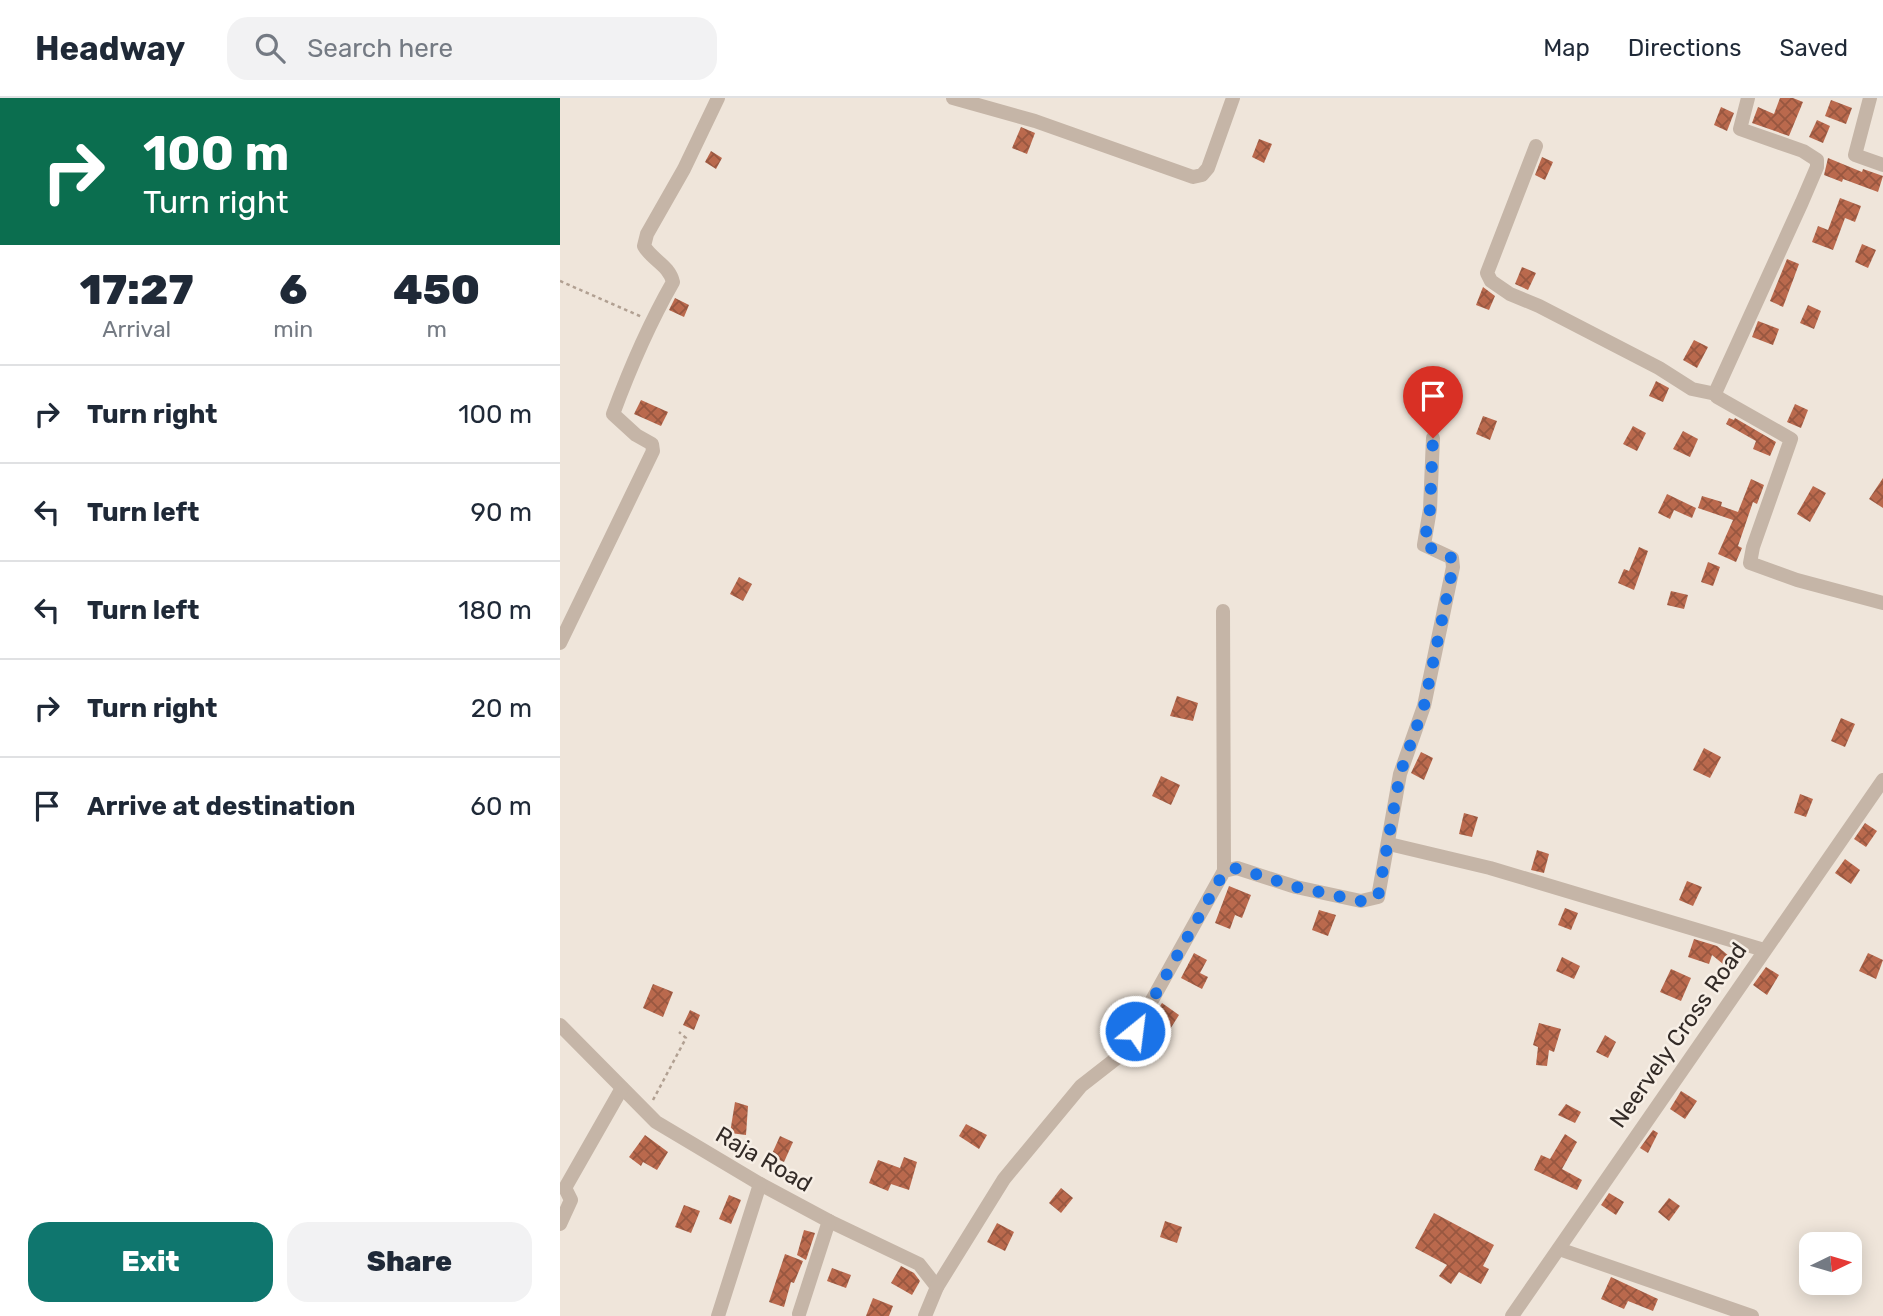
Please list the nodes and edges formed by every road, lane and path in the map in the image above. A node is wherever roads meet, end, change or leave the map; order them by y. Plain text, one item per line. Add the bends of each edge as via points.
1 (718, 98) edge
2 (953, 98) edge
3 (1233, 98) edge
4 (1748, 98) edge
5 (1870, 98) edge
6 (1536, 146) dead end
7 (1883, 165) edge
8 (560, 281) edge
9 (651, 321) junction
10 (1716, 394) junction
11 (1433, 438) dead end
12 (1883, 603) edge
13 (1223, 611) dead end
14 (560, 643) edge
15 (1883, 780) edge
16 (1389, 844) junction
17 (1224, 872) junction
18 (1764, 950) junction
19 (560, 1026) edge
20 (679, 1032) dead end
21 (622, 1088) junction
22 (646, 1113) junction
23 (760, 1184) junction
24 (829, 1221) junction
25 (560, 1224) edge
26 (1559, 1249) junction
27 (937, 1287) junction
28 (799, 1314) edge
29 (718, 1316) edge
30 (925, 1316) edge
31 (1512, 1316) edge
32 (1752, 1316) edge

1 - 9 street via 647,234 644,246 673,282
2 - 3 street via 1035,121 1193,177 1202,176 1208,168
4 - 10 street via 1740,129 1802,151 1817,160 1817,167
5 - 7 street via 1855,155
6 - 10 street via 1487,273 1491,281 1692,389
8 - 9 path
9 - 14 street via 613,414 652,444 653,451
10 - 12 street via 1791,439 1750,562
11 - 16 street via 1424,545 1452,558 1453,567 1424,706 1400,774
13 - 17 street
15 - 18 street, Neervely Cross Road
16 - 17 street via 1378,897 1361,901 1237,868
16 - 18 street via 1490,868
17 - 27 street via 1122,1054 1081,1086 1004,1179
18 - 26 street, Neervely Cross Road
19 - 21 street, Raja Road
20 - 22 path via 686,1038
21 - 22 street, Raja Road
21 - 25 street via 565,1188 571,1200
22 - 23 street, Raja Road
23 - 24 street, Raja Road
23 - 29 street
24 - 27 street, Raja Road via 919,1264
24 - 28 street
26 - 31 street, Neervely Cross Road
26 - 32 street
27 - 30 street

